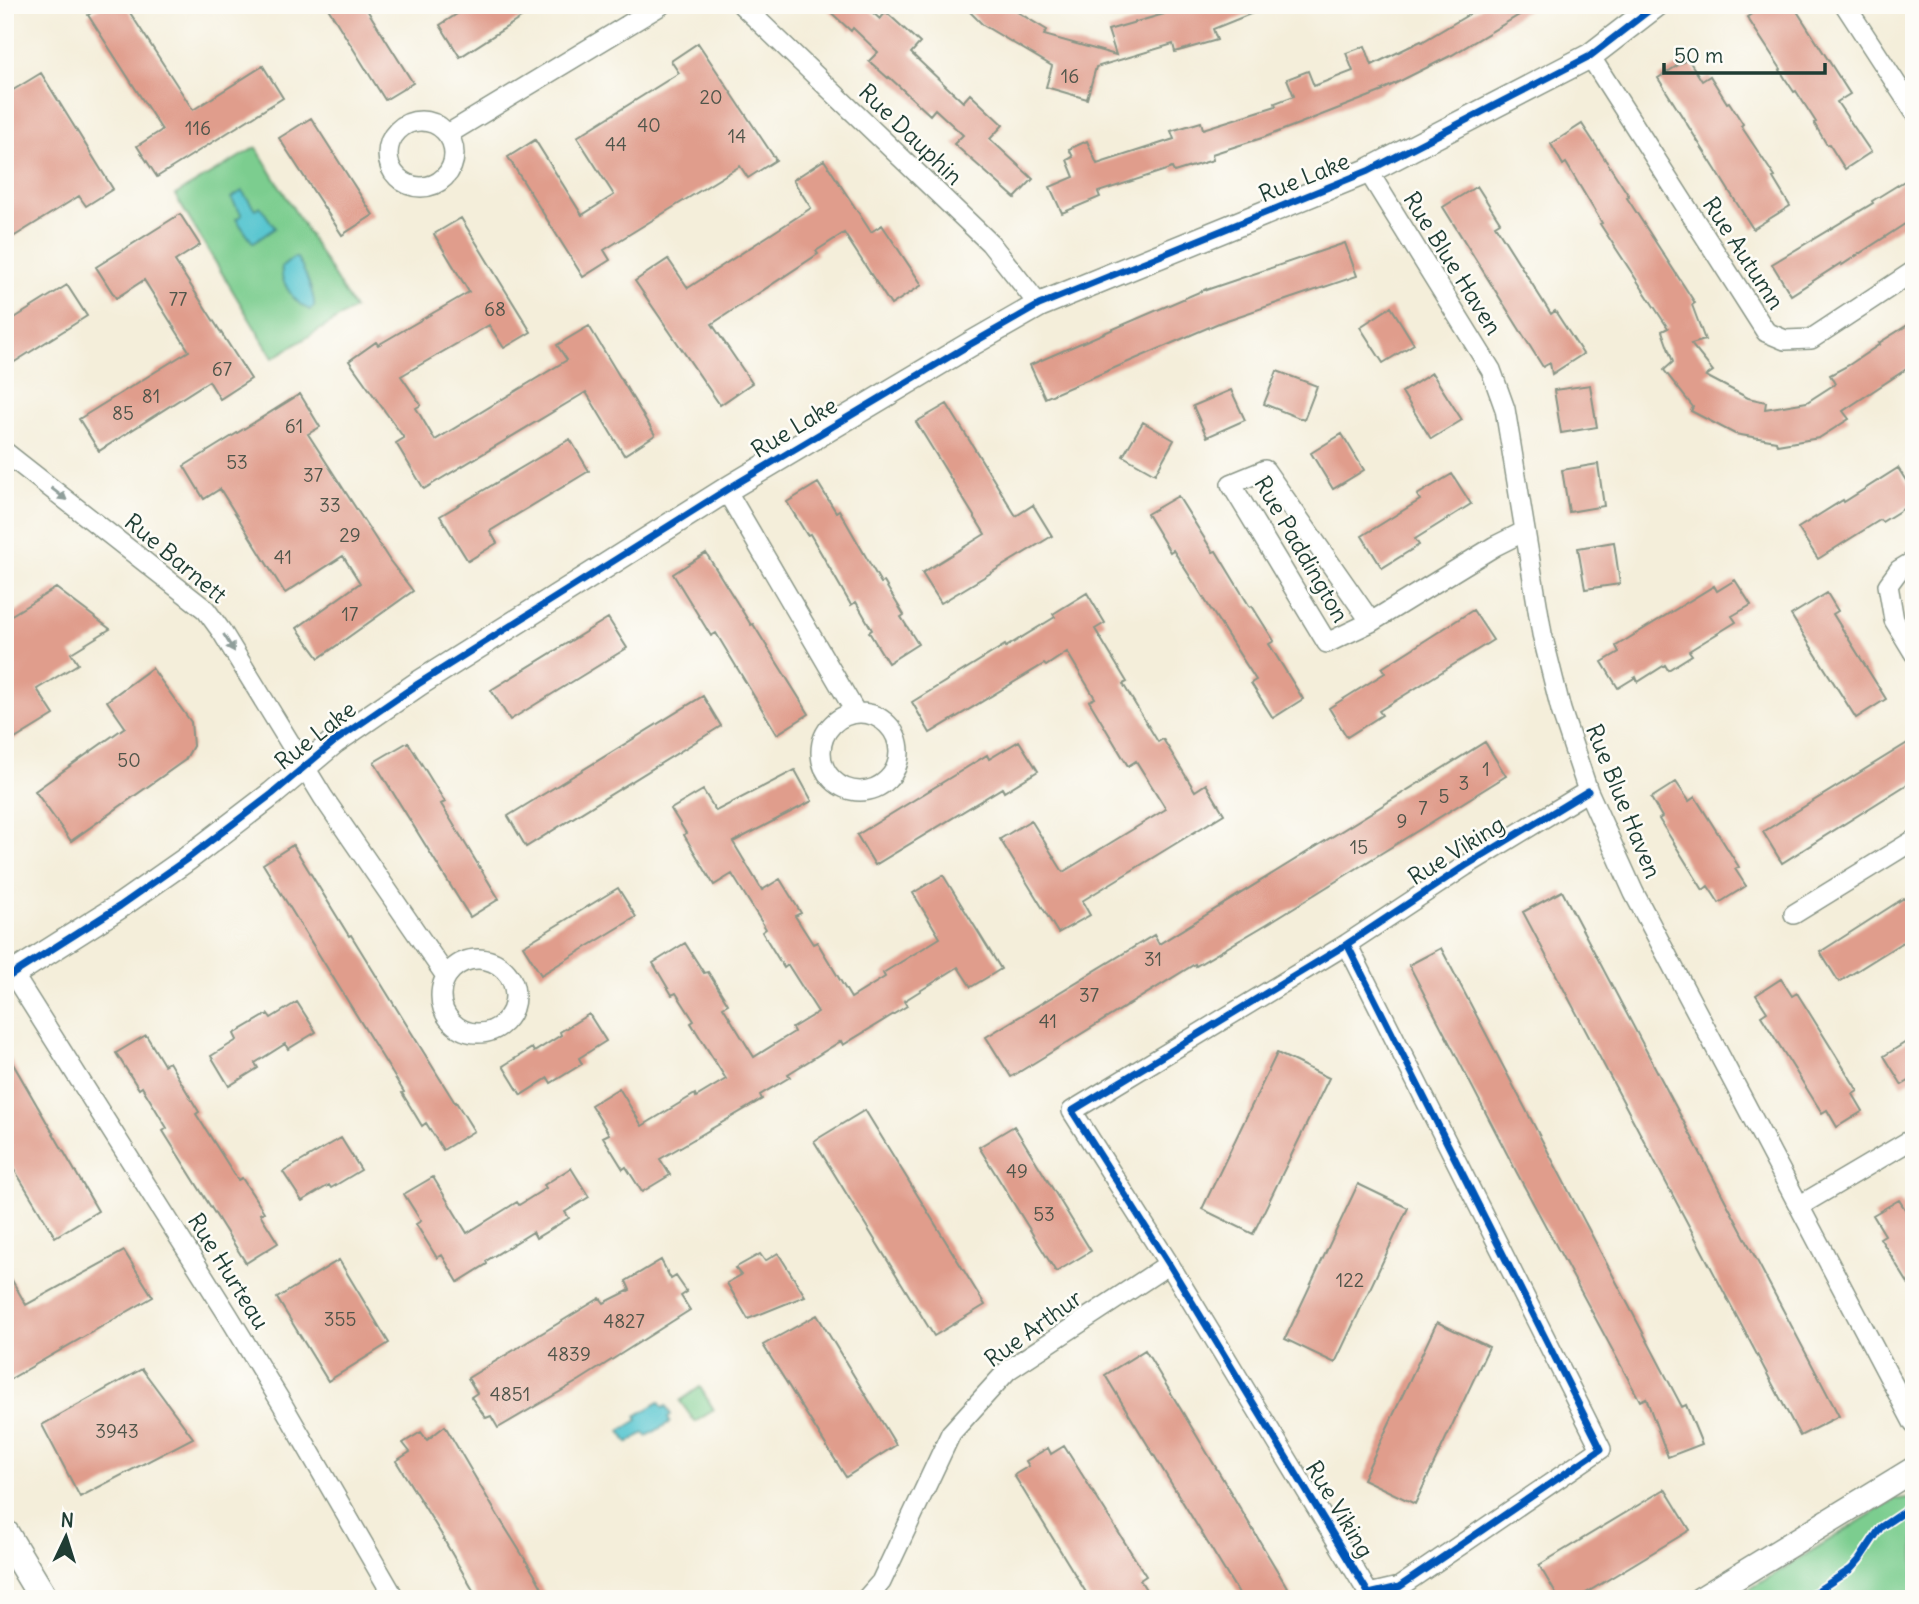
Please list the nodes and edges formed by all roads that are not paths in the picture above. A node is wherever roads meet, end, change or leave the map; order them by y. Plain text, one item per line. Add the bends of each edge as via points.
1 (661, 5) edge
2 (742, 5) edge
3 (1656, 5) edge
4 (1846, 5) edge
5 (1590, 56) junction
6 (1914, 111) edge
7 (448, 134) dead end
8 (1368, 171) junction
9 (1914, 271) edge
10 (1039, 305) junction
11 (5, 452) edge
12 (726, 490) junction
13 (1525, 531) junction
14 (1914, 561) edge
15 (1371, 622) junction
16 (1914, 653) edge
17 (856, 713) junction
18 (305, 766) junction
19 (1588, 791) junction
20 (1914, 840) edge
21 (1794, 915) dead end
22 (1347, 944) junction
23 (446, 976) dead end
24 (9, 977) edge
25 (1914, 1138) edge
26 (1799, 1206) junction
27 (1168, 1264) junction
28 (1914, 1424) edge
29 (1914, 1469) edge
30 (5, 1534) edge
31 (44, 1599) edge
32 (395, 1599) edge
33 (866, 1599) edge
34 (1700, 1599) edge

1 - 7 street
2 - 10 street, Rue Dauphin via 990,243
3 - 5 street, Rue Lake
4 - 6 street
5 - 8 street, Rue Lake
5 - 9 street, Rue Autumn via 1766,332 1785,340 1811,339
8 - 10 street, Rue Lake
8 - 13 street, Rue Blue Haven via 1491,370 1505,409
10 - 12 street, Rue Lake
11 -> 18 street, Rue Barnett via 206,610
12 - 17 street
12 - 18 street, Rue Lake via 437,671
13 - 15 street, Rue Paddington
13 - 19 street, Rue Blue Haven via 1542,634
14 - 16 street via 1899,570 1888,585 1894,620
15 - 15 street, Rue Paddington via 1265,470 1231,484 1328,643
17 - 17 street via 832,724 821,748 827,773 836,783 860,791 873,789 893,774 899,749 890,726 868,713
18 - 23 street, Rue Lake
18 - 24 street, Rue Lake via 187,859
19 - 22 street, Rue Viking
19 - 26 street, Rue Blue Haven via 1634,892
20 - 21 street
22 - 27 street, Rue Viking via 1072,1111
22 - 27 street, Rue Viking via 1601,1449 1399,1587 1369,1594
24 - 32 street, Rue Hurteau via 241,1336
25 - 26 street
26 - 28 street, Rue Blue Haven
27 - 33 street, Rue Arthur via 1008,1370 951,1433 881,1581
29 - 34 street
30 - 31 main road

